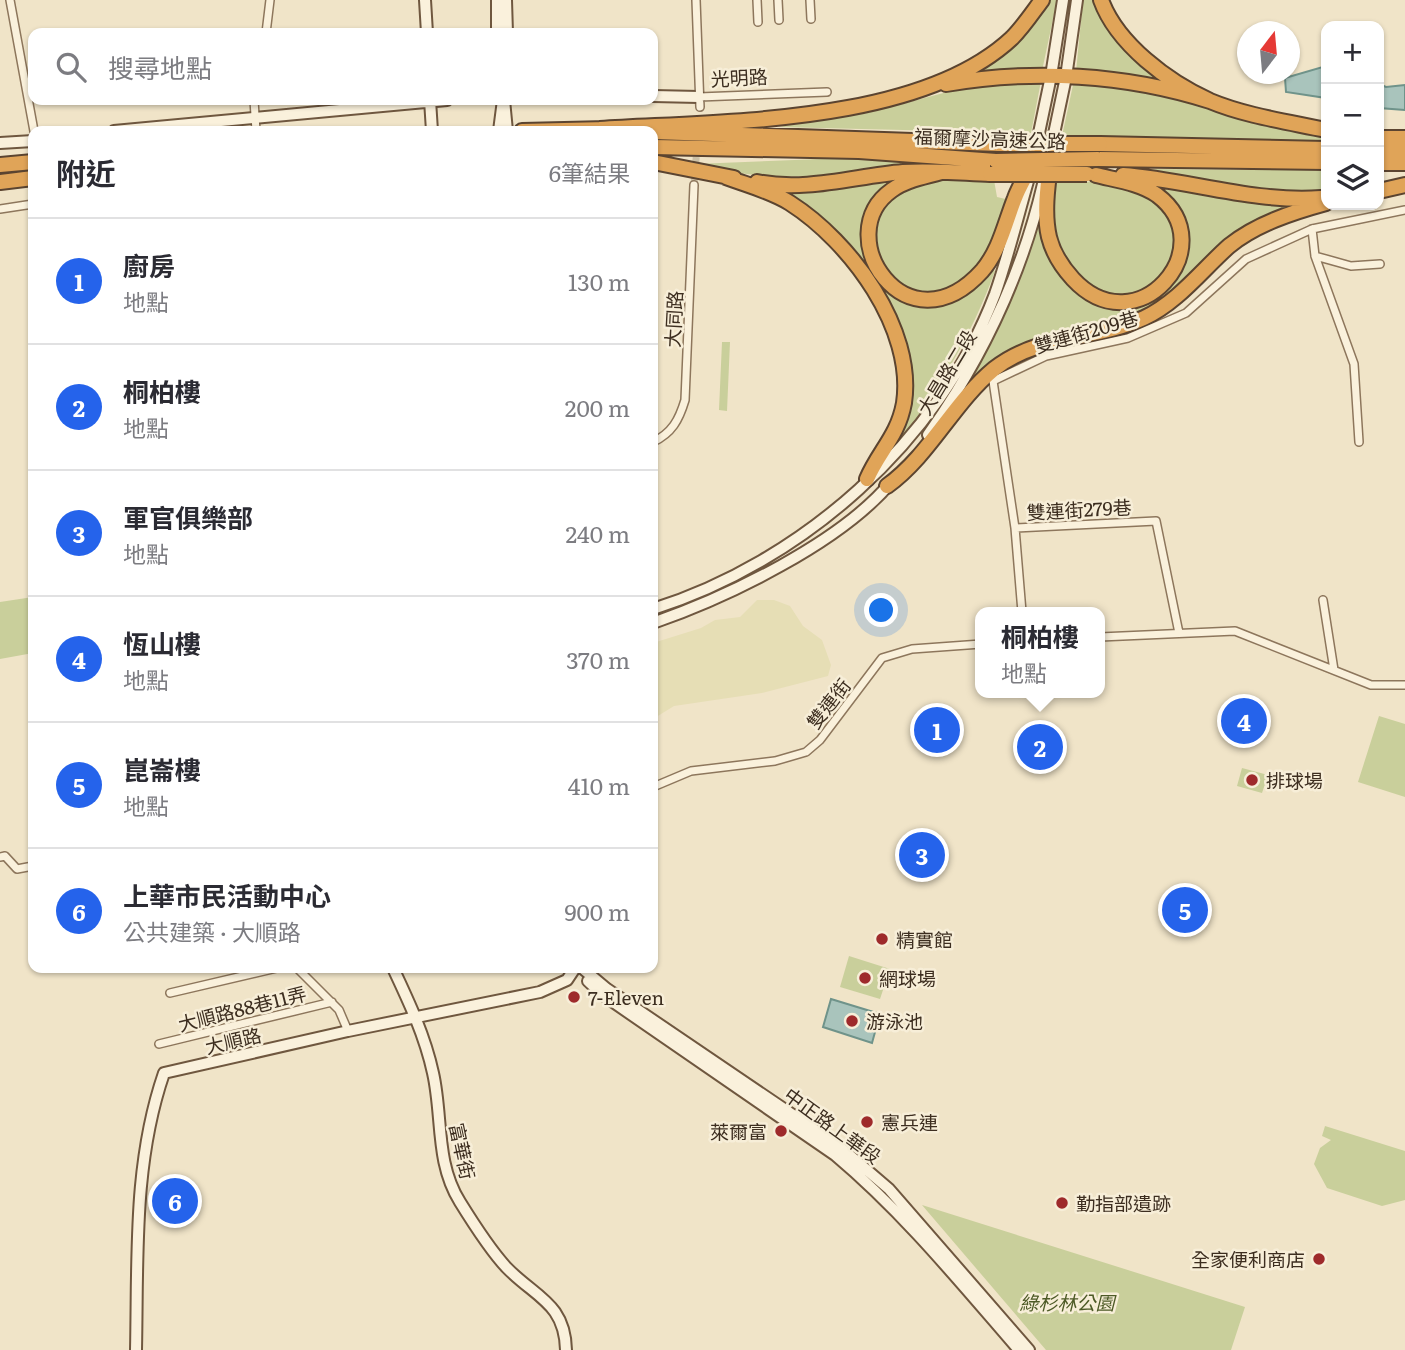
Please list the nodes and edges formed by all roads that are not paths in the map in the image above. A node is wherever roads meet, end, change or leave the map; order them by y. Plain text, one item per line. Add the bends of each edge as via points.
1 (10, 0) edge
2 (270, 0) edge
3 (425, 0) edge
4 (497, 0) edge
5 (506, 0) edge
6 (696, 0) edge
7 (757, 0) edge
8 (778, 0) edge
9 (810, 0) edge
10 (1042, 0) edge
11 (1063, 0) edge
12 (1077, 0) edge
13 (1101, 0) edge
14 (502, 17) junction
15 (811, 19) dead end
16 (779, 20) dead end
17 (758, 22) dead end
18 (267, 28) edge
19 (427, 28) edge
20 (499, 28) edge
21 (505, 28) edge
22 (1059, 76) junction
23 (912, 91) junction
24 (827, 92) dead end
25 (658, 97) edge
26 (28, 98) edge
27 (1210, 101) junction
28 (700, 102) junction
29 (29, 105) edge
30 (254, 105) edge
31 (378, 105) edge
32 (430, 105) edge
33 (503, 105) edge
34 (504, 105) edge
35 (254, 117) junction
36 (33, 126) edge
37 (164, 126) edge
38 (255, 126) edge
39 (432, 126) edge
40 (500, 126) edge
41 (507, 126) edge
42 (641, 126) edge
43 (1321, 129) edge
44 (658, 132) edge
45 (1384, 138) edge
46 (1405, 138) edge
47 (28, 141) edge
48 (1053, 141) junction
49 (0, 143) edge
50 (658, 147) edge
51 (1321, 149) edge
52 (1384, 149) edge
53 (1405, 149) edge
54 (1034, 159) junction
55 (28, 162) edge
56 (1321, 162) edge
57 (658, 163) edge
58 (1384, 163) edge
59 (1405, 163) edge
60 (0, 165) edge
61 (993, 168) junction
62 (942, 172) junction
63 (1091, 175) junction
64 (726, 177) junction
65 (28, 179) edge
66 (0, 182) edge
67 (694, 185) tunnel mouth
68 (1405, 185) edge
69 (1384, 190) edge
70 (1321, 198) edge
71 (28, 205) edge
72 (1321, 205) edge
73 (0, 209) edge
74 (1405, 210) edge
75 (1312, 229) junction
76 (1315, 256) junction
77 (1380, 264) dead end
78 (658, 440) edge
79 (1359, 442) dead end
80 (867, 480) junction
81 (887, 486) junction
82 (1015, 528) junction
83 (1324, 600) dead end
84 (658, 607) edge
85 (1022, 607) edge
86 (658, 621) edge
87 (1180, 633) junction
88 (1105, 637) edge
89 (975, 644) edge
90 (1334, 670) junction
91 (1405, 685) edge
92 (658, 785) edge
93 (0, 857) edge
94 (28, 867) edge
95 (256, 973) edge
96 (302, 973) edge
97 (395, 973) edge
98 (571, 973) edge
99 (579, 973) edge
100 (588, 973) edge
101 (170, 993) dead end
102 (332, 1002) junction
103 (416, 1019) junction
104 (348, 1031) junction
105 (159, 1044) dead end
106 (136, 1350) edge
107 (566, 1350) edge
108 (1019, 1350) edge
109 (1029, 1350) edge

1 - 26 street
2 - 18 street
3 - 19 main road
4 - 14 main road
5 - 14 main road
6 - 28 street
7 - 17 street
8 - 16 street
9 - 15 street
10 - 23 highway via 998,49 957,73
11 - 22 main road, 大昌路二段
12 - 22 main road, 大昌路二段
13 - 27 highway via 1112,23 1142,57
14 - 20 main road
14 - 21 main road
22 - 23 highway via 1000,76
22 - 27 highway via 1140,82
22 - 48 main road, 大昌路二段
22 - 54 main road, 大昌路二段
23 - 42 highway via 866,106 821,113
24 - 28 street, 光明路
25 - 28 main road, 光明路
27 - 43 highway
29 - 36 street
30 - 35 street
31 - 35 main road
32 - 39 main road
33 - 40 main road
34 - 41 main road
35 - 37 main road
35 - 38 street
44 - 51 highway, 福爾摩沙高速公路, bridge
45 - 46 highway
47 - 49 main road
48 - 63 highway via 1047,227 1054,251 1063,268 1091,295 1137,301 1158,289 1173,272 1180,250 1178,226 1171,209 1157,195
48 - 81 main road, 大昌路二段 via 1024,249 993,327 954,398
50 - 61 highway, 福爾摩沙高速公路 via 859,150
52 - 53 highway
54 - 62 highway via 997,248 983,269 953,293 920,300 888,284 873,261 869,236 875,213 892,190
54 - 80 main road, 大昌路二段 via 995,293 979,328 919,426
55 - 60 highway
56 - 61 highway, 福爾摩沙高速公路, bridge via 1098,159
57 - 64 highway
58 - 59 highway
61 - 62 highway
61 - 63 highway, bridge
62 - 64 highway via 791,185
63 - 70 highway via 1182,181 1296,200
64 - 80 highway via 790,203 832,236 863,274 900,343 904,404 893,439
65 - 66 highway
67 - 78 street, 大同路 via 685,400 679,419
68 - 69 highway
71 - 73 street
72 - 81 highway via 1270,222 1232,244 1148,316 1056,340 1006,361 979,383 917,458
74 - 75 street
75 - 76 street
75 - 82 street, 雙連街209巷 via 1246,259 1186,313 1128,338 1046,356 993,380
76 - 77 street via 1351,266
76 - 79 street via 1354,364
80 - 84 main road, 大昌路二段 via 775,554 739,575
81 - 86 main road, 大昌路二段 via 817,542 761,577
82 - 85 street, 雙連街209巷
82 - 87 street, 雙連街279巷 via 1156,521
83 - 90 street
87 - 88 street
87 - 90 street via 1235,631
89 - 92 street, 雙連街 via 912,649 882,658 806,752 775,761 691,771
90 - 91 street via 1371,685
93 - 94 street via 5,856 17,869
95 - 101 street
96 - 102 street
97 - 103 main road, 富華街
98 - 103 main road, 大順路 via 567,980 540,992
99 - 108 main road, 中正路上華段 via 603,995 835,1154 869,1183
100 - 109 main road, 中正路上華段 via 840,1147 889,1189
102 - 104 street
102 - 105 street, 大順路88巷11弄
103 - 104 main road, 大順路
103 - 107 main road, 富華街 via 434,1075 444,1162 452,1187 506,1267 558,1312
104 - 106 main road, 大順路 via 164,1073 140,1174

